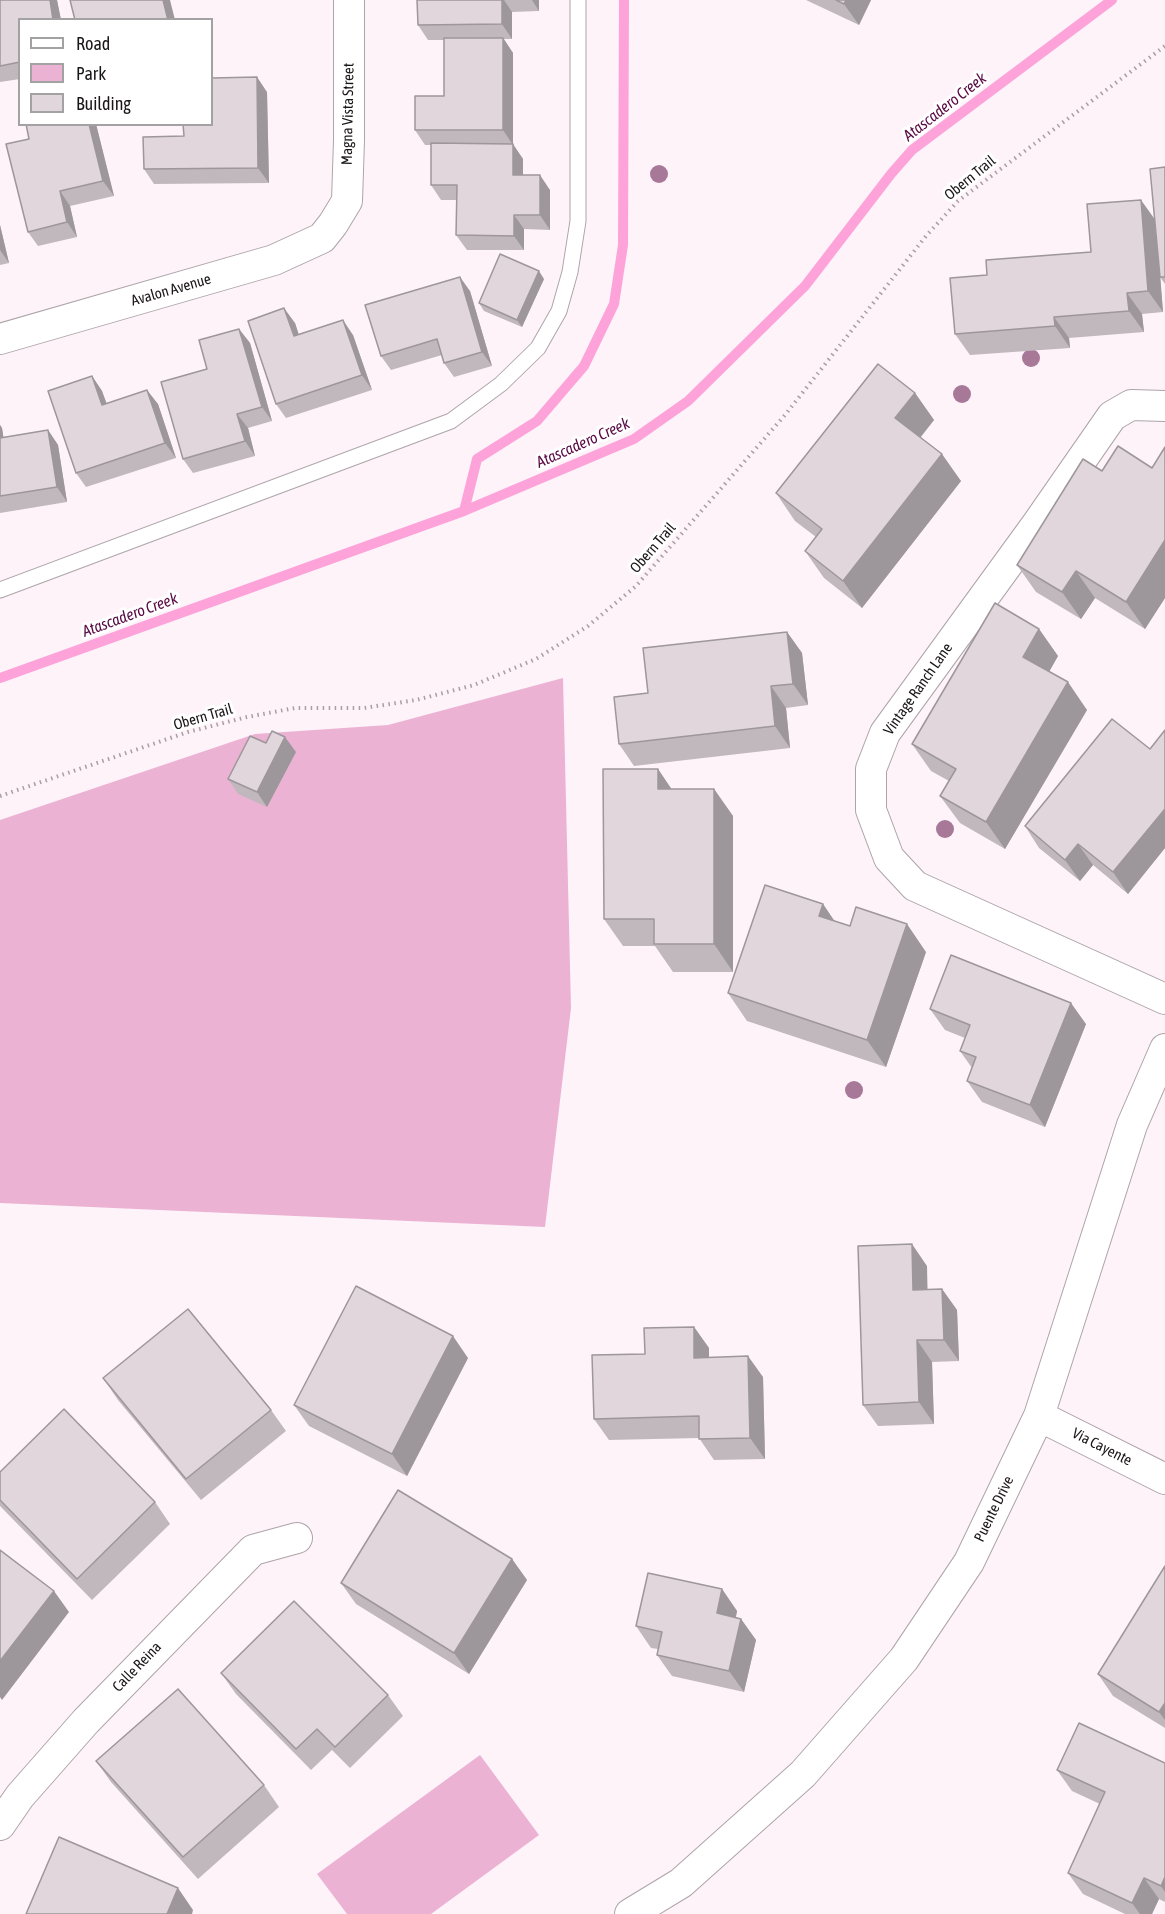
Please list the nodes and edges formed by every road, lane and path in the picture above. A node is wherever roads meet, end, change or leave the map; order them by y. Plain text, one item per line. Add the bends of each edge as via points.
1 (349, 0) edge
2 (578, 0) edge
3 (1165, 46) edge
4 (333, 224) joint
5 (0, 339) edge
6 (1165, 406) edge
7 (0, 590) edge
8 (0, 796) edge
9 (1165, 999) edge
10 (1165, 1049) edge
11 (1039, 1416) junction
12 (1165, 1479) edge
13 (297, 1538) dead end
14 (10, 1789) edge
15 (0, 1825) edge
16 (630, 1914) edge

1 - 4 street, Magna Vista Street via 346,201
2 - 7 lane via 578,221 559,311 538,348 501,384 451,421
3 - 8 path, Obern Trail via 958,201 738,469 636,586 588,626 536,659 474,685 364,708 295,708 247,717 188,732
4 - 5 street, Avalon Avenue via 322,238 274,260
6 - 9 street, Vintage Ranch Lane via 1131,405 1112,416 885,733 871,769 871,810 889,858 915,886
10 - 11 street, Puente Drive via 1132,1125
11 - 12 street, Via Cayente
11 - 16 street, Puente Drive via 969,1562 904,1659 803,1774 681,1883
13 - 14 street, Calle Reina via 253,1551 86,1721
14 - 15 street, Calle Reina

